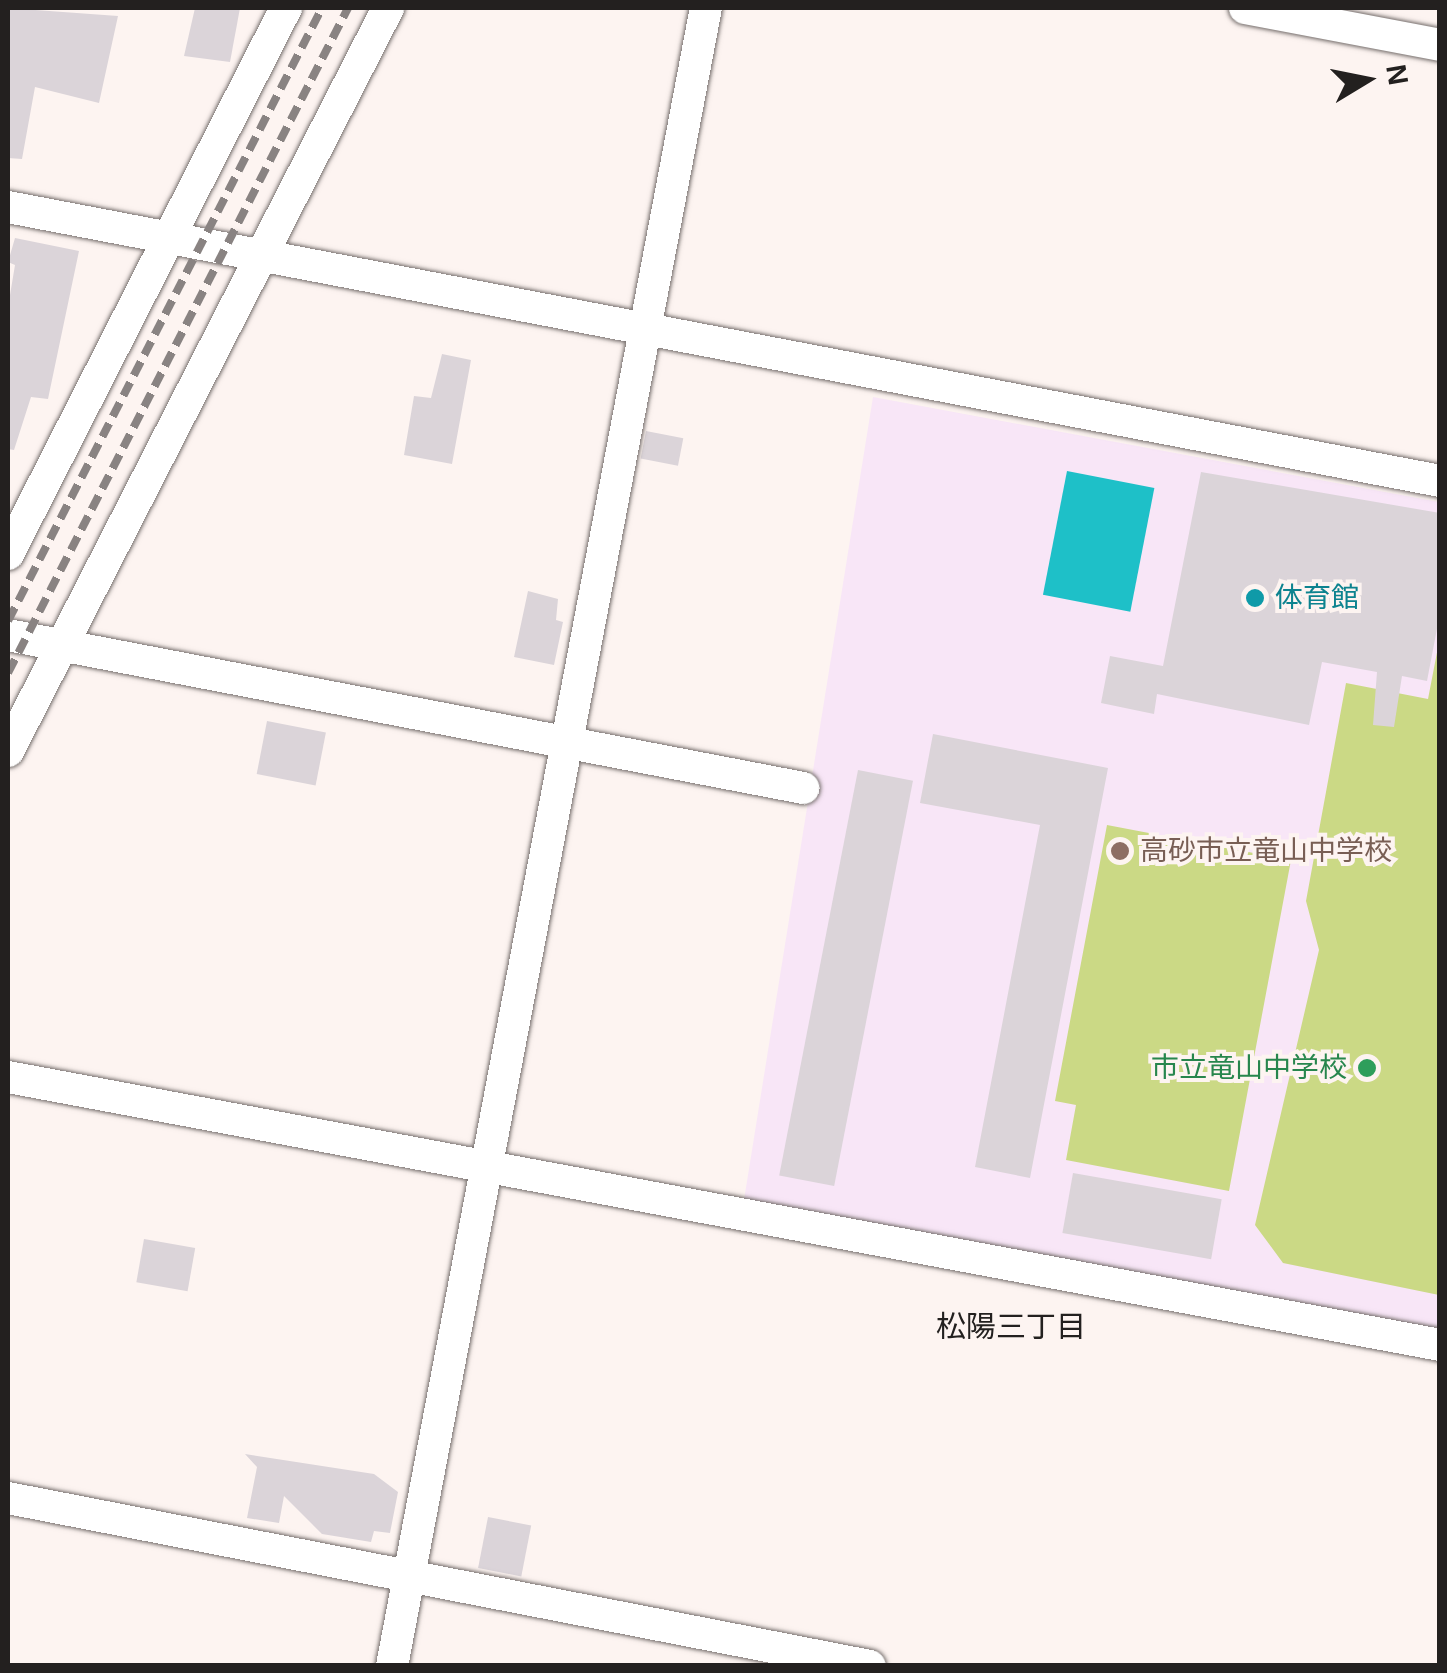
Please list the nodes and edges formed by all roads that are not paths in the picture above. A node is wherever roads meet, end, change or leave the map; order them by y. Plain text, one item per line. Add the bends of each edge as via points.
1 (286, 8) edge
2 (388, 8) edge
3 (706, 8) edge
4 (1245, 8) edge
5 (1440, 44) edge
6 (8, 207) edge
7 (171, 238) junction
8 (267, 257) junction
9 (644, 330) junction
10 (1440, 481) edge
11 (8, 554) edge
12 (8, 634) edge
13 (63, 646) junction
14 (564, 744) junction
15 (8, 750) edge
16 (803, 788) dead end
17 (8, 1077) edge
18 (483, 1164) junction
19 (1440, 1345) edge
20 (8, 1498) edge
21 (410, 1576) junction
22 (392, 1666) edge
23 (870, 1666) edge

1 - 7 street
2 - 8 street
3 - 9 street
4 - 5 street
6 - 7 street
7 - 8 street
7 - 11 street
8 - 9 street
8 - 13 street
9 - 10 street
9 - 14 street
12 - 13 street
13 - 14 street
13 - 15 street
14 - 16 street
14 - 18 street
17 - 18 street
18 - 19 street
18 - 21 street
20 - 21 street
21 - 22 street
21 - 23 street

